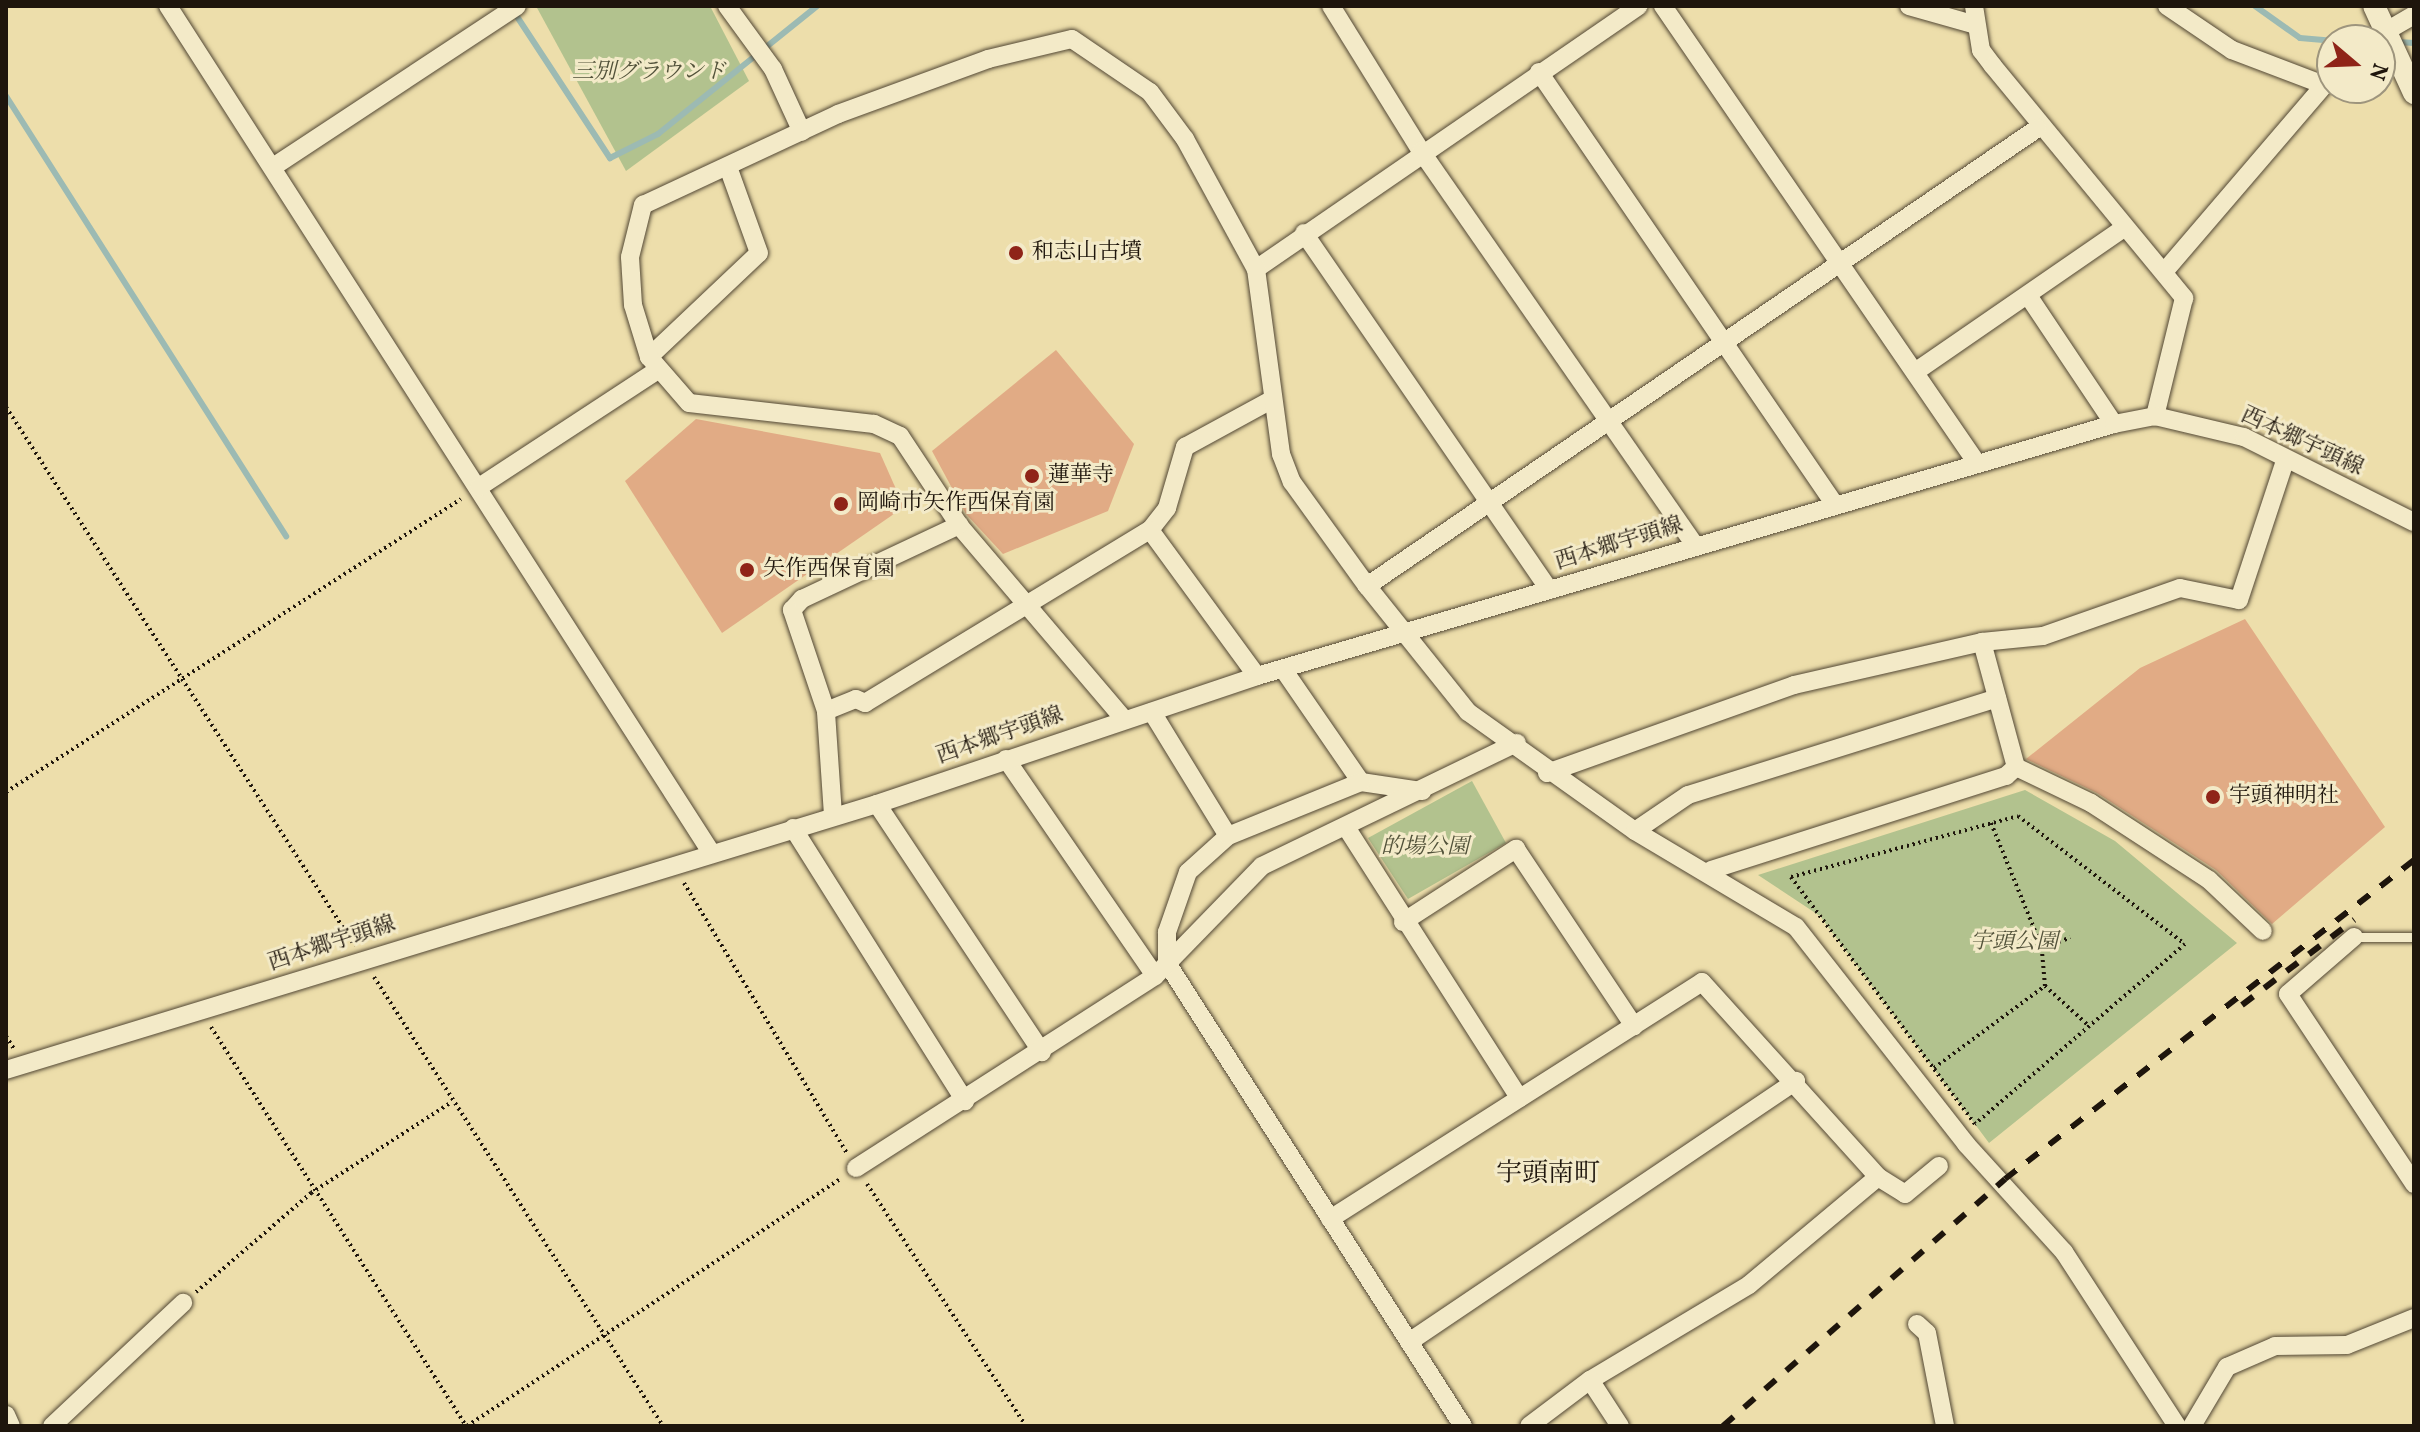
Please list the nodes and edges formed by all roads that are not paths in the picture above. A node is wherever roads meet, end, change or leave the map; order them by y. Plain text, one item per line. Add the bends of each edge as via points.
1 (168, 6) edge
2 (517, 6) edge
3 (727, 6) edge
4 (1331, 6) edge
5 (1638, 6) edge
6 (1663, 6) edge
7 (1909, 6) edge
8 (2167, 6) edge
9 (1975, 15) edge
10 (2414, 15) edge
11 (2396, 25) edge
12 (2396, 64) edge
13 (1539, 72) junction
14 (2316, 76) edge
15 (2414, 93) edge
16 (2316, 94) edge
17 (2038, 128) junction
18 (802, 132) junction
19 (1421, 151) junction
20 (273, 167) junction
21 (728, 167) junction
22 (2121, 230) junction
23 (1304, 233) junction
24 (1837, 264) junction
25 (1256, 269) junction
26 (2164, 272) junction
27 (2029, 297) junction
28 (1726, 345) junction
29 (654, 363) junction
30 (1915, 372) junction
31 (1273, 399) junction
32 (2155, 416) junction
33 (1606, 423) junction
34 (2114, 424) junction
35 (2285, 461) junction
36 (1976, 462) junction
37 (479, 487) junction
38 (1493, 504) junction
39 (1835, 505) junction
40 (2414, 522) edge
41 (959, 525) junction
42 (1150, 530) junction
43 (1695, 545) junction
44 (1367, 586) junction
45 (1549, 590) junction
46 (1030, 607) junction
47 (1407, 636) junction
48 (1982, 642) junction
49 (1283, 669) junction
50 (1257, 676) junction
51 (1997, 698) junction
52 (826, 711) junction
53 (1152, 712) junction
54 (1123, 718) junction
55 (1517, 743) junction
56 (1006, 759) junction
57 (2016, 767) junction
58 (1547, 773) junction
59 (1361, 782) junction
60 (1422, 791) junction
61 (877, 804) junction
62 (833, 815) junction
63 (1346, 827) junction
64 (793, 828) junction
65 (1635, 831) junction
66 (1228, 836) junction
67 (711, 852) junction
68 (1711, 870) junction
69 (1403, 922) junction
70 (2263, 931) dead end
71 (2354, 937) joint
72 (2414, 937) edge
73 (1161, 970) junction
74 (1634, 1026) junction
75 (1042, 1052) junction
76 (6, 1070) edge
77 (1796, 1081) junction
78 (1519, 1098) junction
79 (965, 1101) junction
80 (1939, 1166) dead end
81 (856, 1168) road end
82 (1878, 1177) junction
83 (2414, 1184) edge
84 (1330, 1219) junction
85 (183, 1303) road end
86 (2414, 1318) edge
87 (1917, 1324) dead end
88 (1409, 1342) junction
89 (1590, 1380) junction
90 (6, 1415) edge
91 (11, 1426) edge
92 (52, 1426) edge
93 (1463, 1426) edge
94 (1529, 1426) edge
95 (1620, 1426) edge
96 (1945, 1426) edge
97 (2177, 1426) edge
98 (2192, 1426) edge

1 - 20 street
2 - 20 street
3 - 18 street via 773,69
4 - 19 street
5 - 13 street
6 - 24 street
7 - 9 street
8 - 14 street via 2232,50
9 - 17 street via 1981,50
10 - 11 street
12 - 15 street
13 - 19 street
13 - 28 street
16 - 26 street
17 - 22 street
17 - 24 street
18 - 21 street
18 - 25 street via 988,59 1072,39 1150,92 1185,139
19 - 23 street
19 - 33 street
20 - 37 street
21 - 29 street via 759,253
21 - 29 street via 643,205 634,226 633,305
22 - 26 street
22 - 27 street
23 - 25 street
23 - 38 street
24 - 28 street
24 - 30 street
25 - 31 street
26 - 32 street via 2184,298
27 - 30 street
27 - 34 street
28 - 33 street
28 - 39 street
29 - 37 street
29 - 41 street via 689,403 889,430
30 - 36 street
31 - 42 street via 1185,447 1167,508
31 - 44 street via 1292,482
32 - 34 street, 西本郷宇頭線
32 - 35 street, 西本郷宇頭線 via 2244,437
33 - 38 street
33 - 43 street
34 - 36 street, 西本郷宇頭線
35 - 40 street, 西本郷宇頭線
35 - 48 street via 2239,600 2180,588 2043,636
36 - 39 street, 西本郷宇頭線
37 - 67 street
38 - 44 street
38 - 45 street
39 - 43 street, 西本郷宇頭線
41 - 46 street
41 - 52 street via 802,599 792,610
42 - 46 street
42 - 50 street
43 - 45 street, 西本郷宇頭線
44 - 47 street
45 - 47 street, 西本郷宇頭線
46 - 52 street via 865,703 856,699
46 - 54 street
47 - 49 street, 西本郷宇頭線
47 - 55 street via 1468,712
48 - 51 street
48 - 58 street via 1794,685
49 - 50 street, 西本郷宇頭線
49 - 59 street
50 - 53 street, 西本郷宇頭線
51 - 57 street
51 - 65 street via 1688,795
52 - 62 street
53 - 54 street, 西本郷宇頭線
53 - 66 street
54 - 56 street, 西本郷宇頭線
55 - 58 street
55 - 60 street
56 - 61 street, 西本郷宇頭線
56 - 73 street
57 - 68 street via 2006,776
57 - 70 street via 2091,803 2209,880
58 - 65 street
59 - 60 street
59 - 66 street
60 - 63 street
61 - 62 street, 西本郷宇頭線
61 - 75 street
62 - 64 street, 西本郷宇頭線
63 - 69 street
63 - 73 street via 1262,866
64 - 67 street
64 - 79 street
65 - 68 street
66 - 73 street via 1188,872 1167,932
67 - 76 street, 西本郷宇頭線
68 - 97 street via 1796,927 1966,1144 2064,1252
69 - 74 street via 1516,849
69 - 78 street
71 - 72 lane
71 - 83 street via 2288,994
73 - 75 street
73 - 84 street
74 - 77 street via 1702,982
74 - 78 street
75 - 79 street
77 - 82 street
77 - 88 street
78 - 84 street
79 - 81 street
80 - 82 street via 1905,1194
82 - 89 street via 1749,1285
84 - 88 street
85 - 92 street
86 - 98 street via 2347,1345 2275,1346 2227,1367
87 - 96 street via 1927,1333
88 - 93 street
89 - 94 street
89 - 95 street
90 - 91 street

